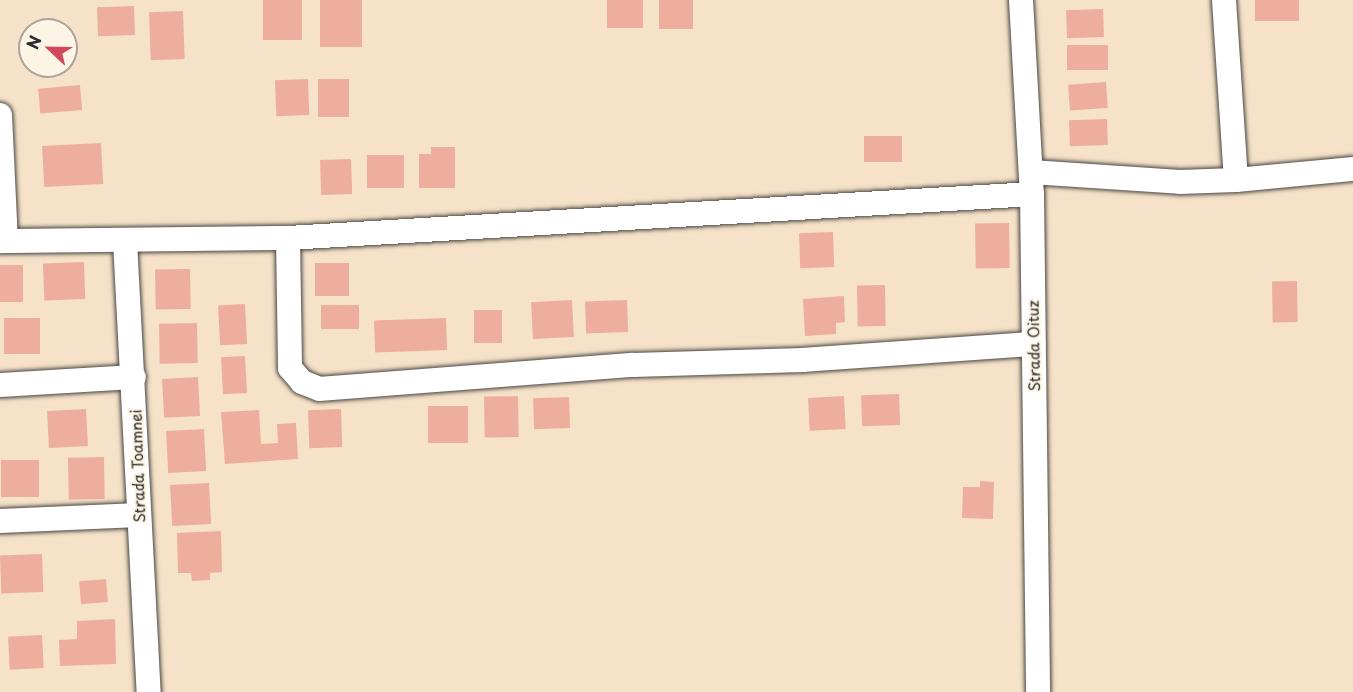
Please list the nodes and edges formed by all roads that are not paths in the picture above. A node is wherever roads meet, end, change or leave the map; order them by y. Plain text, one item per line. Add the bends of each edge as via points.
1 (1021, 0) edge
2 (1224, 0) edge
3 (0, 115) edge
4 (1353, 169) edge
5 (1236, 180) junction
6 (1031, 183) junction
7 (288, 238) junction
8 (3, 241) edge
9 (125, 241) junction
10 (1033, 344) junction
11 (134, 377) junction
12 (0, 385) edge
13 (139, 515) junction
14 (0, 522) edge
15 (149, 692) edge
16 (1038, 692) edge

1 - 6 street, Strada Oituz
2 - 5 street
3 - 8 street
4 - 5 street
5 - 6 street
6 - 7 street
6 - 10 street, Strada Oituz
7 - 9 street
7 - 10 street via 290,369 302,382 319,389 633,364 802,360
8 - 9 street
9 - 11 street, Strada Toamnei
10 - 16 street, Strada Oituz
11 - 12 street
11 - 13 street, Strada Toamnei
13 - 14 street
13 - 15 street, Strada Toamnei

